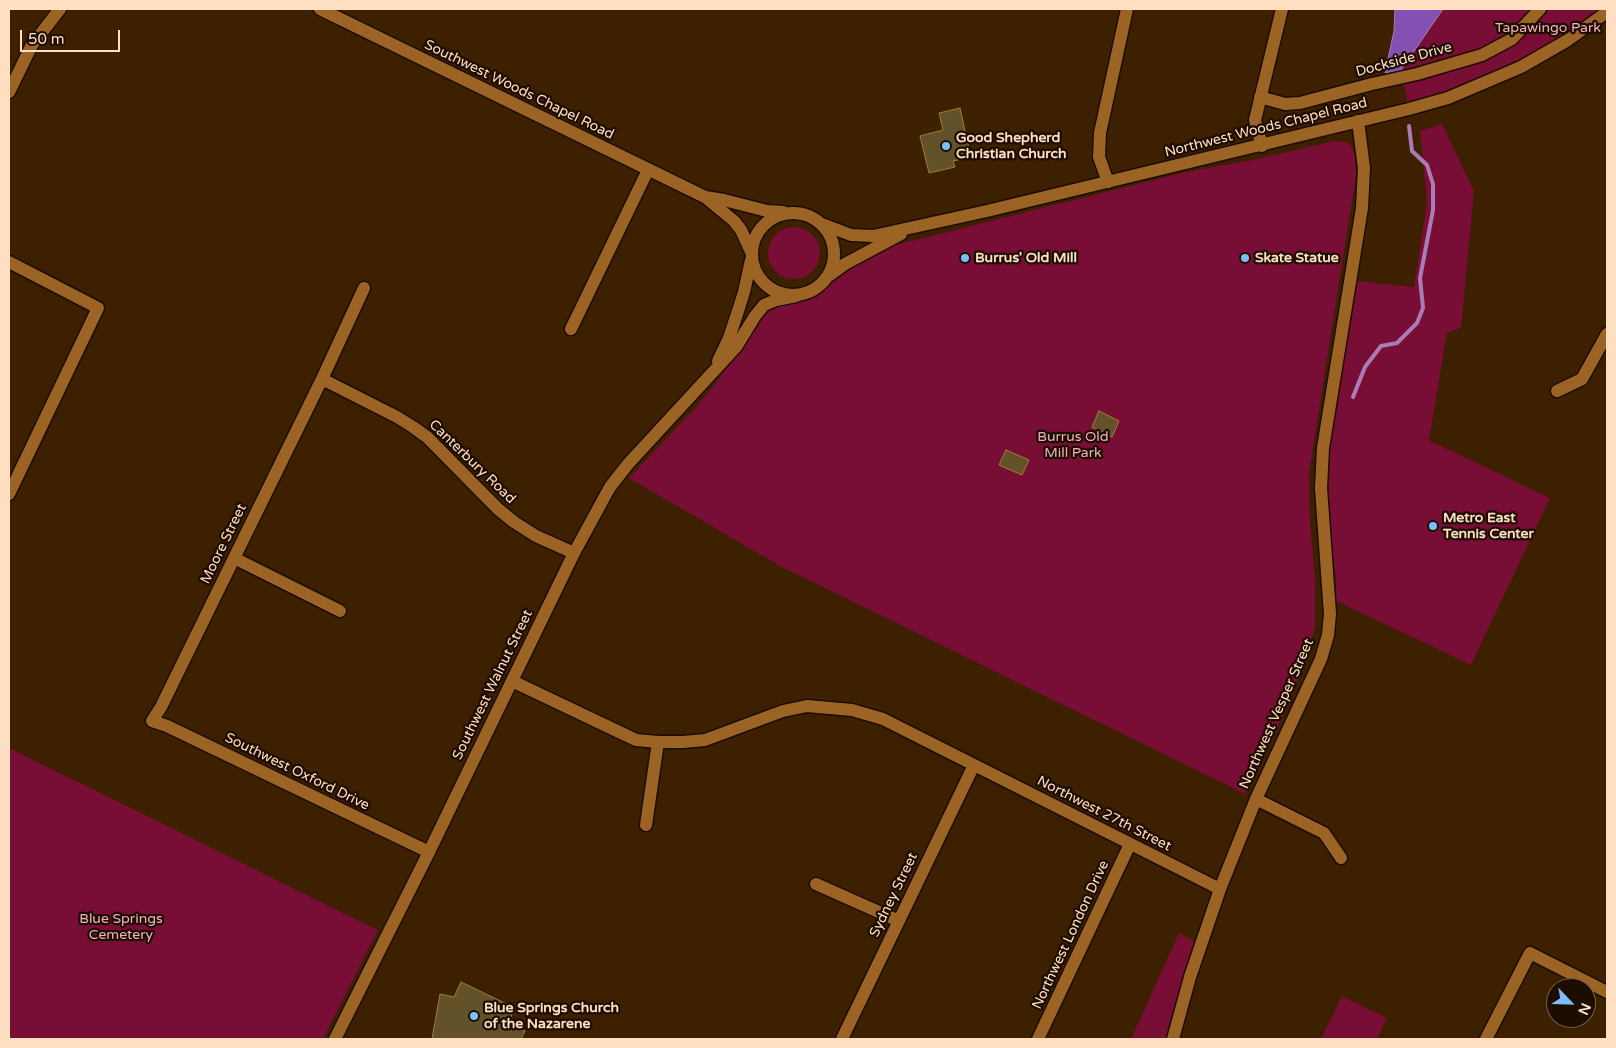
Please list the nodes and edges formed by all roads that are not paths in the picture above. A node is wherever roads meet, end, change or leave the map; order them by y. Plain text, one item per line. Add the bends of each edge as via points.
1 (60, 9) edge
2 (320, 9) edge
3 (1127, 9) edge
4 (1282, 9) edge
5 (1540, 9) edge
6 (1606, 12) edge
7 (9, 92) edge
8 (1260, 98) junction
9 (1358, 121) junction
10 (1262, 146) junction
11 (648, 170) junction
12 (1108, 182) junction
13 (705, 197) junction
14 (798, 212) junction
15 (822, 224) junction
16 (914, 227) junction
17 (751, 257) junction
18 (9, 262) edge
19 (830, 275) junction
20 (364, 288) dead end
21 (796, 296) junction
22 (571, 329) dead end
23 (1607, 334) edge
24 (715, 368) junction
25 (322, 379) junction
26 (1557, 391) dead end
27 (9, 494) edge
28 (574, 553) junction
29 (234, 558) junction
30 (340, 611) dead end
31 (512, 681) junction
32 (152, 720) joint
33 (658, 742) junction
34 (974, 765) junction
35 (1256, 799) junction
36 (646, 825) dead end
37 (1130, 844) junction
38 (429, 852) junction
39 (1341, 858) dead end
40 (816, 884) dead end
41 (1220, 889) junction
42 (899, 920) junction
43 (1607, 992) edge
44 (335, 1039) edge
45 (842, 1039) edge
46 (1038, 1039) edge
47 (1173, 1039) edge
48 (1486, 1039) edge

1 - 7 street via 32,45
2 - 11 street, Southwest Woods Chapel Road
3 - 12 street via 1100,133 1099,157
4 - 8 street
5 - 8 street, Dockside Drive via 1512,39 1482,55 1300,103 1285,104
6 - 9 street, Northwest Woods Chapel Road via 1568,40 1480,85 1448,98
8 - 10 street via 1255,120
9 - 10 street, Northwest Woods Chapel Road
9 - 35 street, Northwest Vesper Street via 1364,168 1362,208 1323,448 1321,488 1330,614 1328,635 1321,660
10 - 12 street, Northwest Woods Chapel Road
11 - 13 street, Southwest Woods Chapel Road
11 - 22 street
12 - 16 street, Northwest Woods Chapel Road
13 - 14 street, Southwest Woods Chapel Road via 767,211
13 - 17 street, Southwest Woods Chapel Road via 741,230
14 - 15 street
14 - 17 street via 784,213 761,228 754,240
15 - 16 street, Northwest Woods Chapel Road via 840,232 873,236
15 - 19 street via 835,248
16 - 19 street, Northwest Woods Chapel Road
17 - 21 street via 760,280 770,289
17 - 24 street, Southwest Walnut Street via 738,311
18 - 27 street via 98,308
19 - 21 street via 810,292
20 - 25 street, Moore Street
21 - 24 street, Southwest Walnut Street via 764,306 736,347
23 - 26 street via 1582,379
24 - 28 street, Southwest Walnut Street via 610,487
25 - 28 street, Canterbury Road via 413,427 514,522
25 - 29 street, Moore Street
28 - 31 street, Southwest Walnut Street
29 - 30 street
29 - 32 street, Moore Street via 162,707
31 - 33 street, Northwest 27th Street via 636,740
31 - 38 street, Southwest Walnut Street
32 - 38 street, Southwest Oxford Drive
33 - 34 street, Northwest 27th Street via 705,740 783,711 807,706 852,710 883,719
33 - 36 street
34 - 37 street, Northwest 27th Street
34 - 42 street, Sydney Street
35 - 39 street via 1324,833
35 - 41 street, Northwest Vesper Street
37 - 41 street, Northwest 27th Street
37 - 46 street, Northwest London Drive
38 - 44 street, Southwest Walnut Street
40 - 42 street
41 - 47 street, Northwest Vesper Street
42 - 45 street, Sydney Street
43 - 48 street via 1530,953

